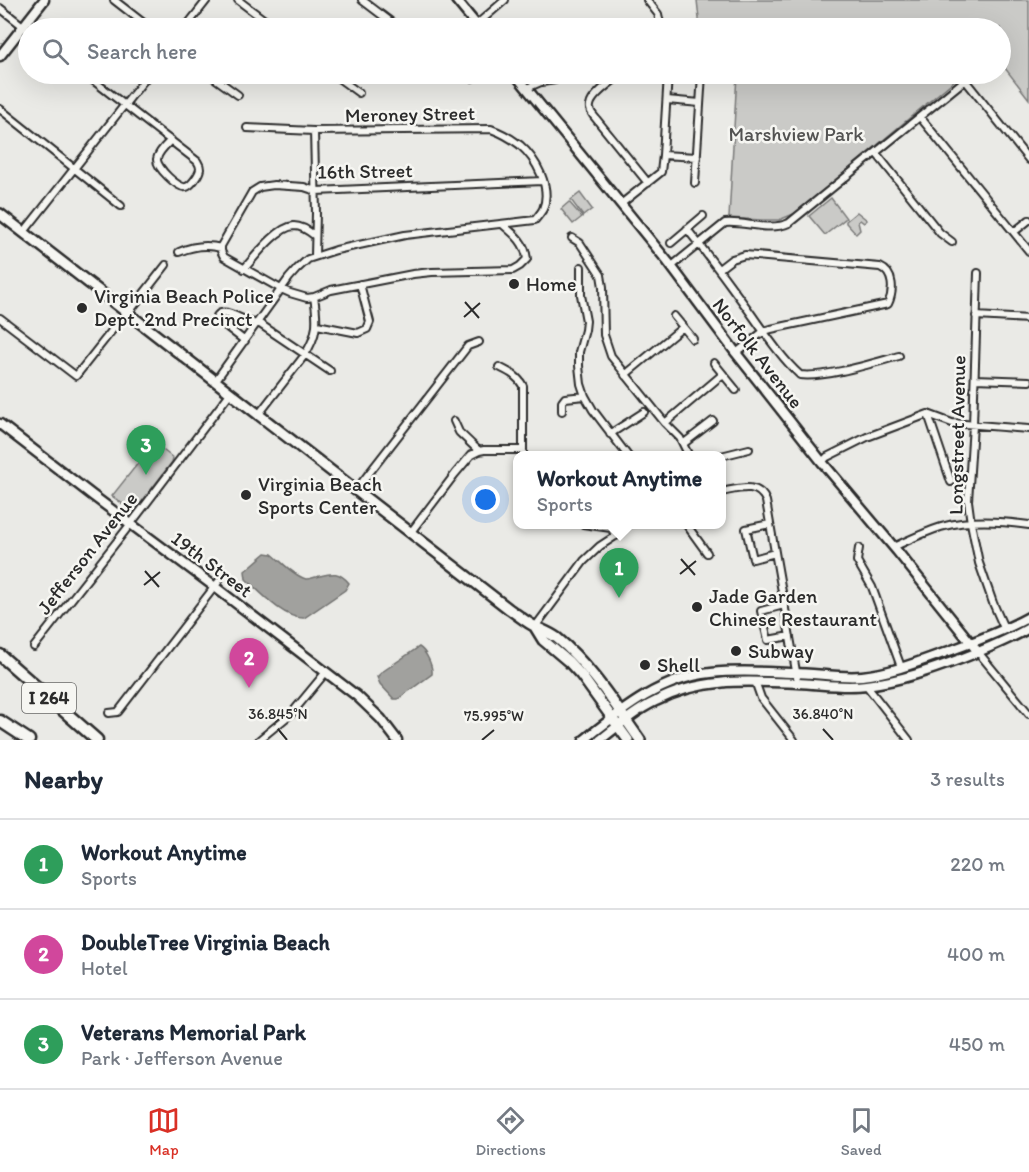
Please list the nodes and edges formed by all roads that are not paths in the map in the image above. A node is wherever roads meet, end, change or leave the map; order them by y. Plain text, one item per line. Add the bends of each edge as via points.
1 (44, 0) edge
2 (114, 0) edge
3 (207, 0) edge
4 (238, 0) edge
5 (362, 0) edge
6 (456, 0) edge
7 (505, 0) edge
8 (647, 0) edge
9 (0, 8) edge
10 (32, 18) edge
11 (137, 18) edge
12 (193, 18) edge
13 (262, 18) edge
14 (386, 18) edge
15 (470, 18) edge
16 (486, 18) edge
17 (658, 18) edge
18 (18, 22) edge
19 (18, 37) edge
20 (0, 56) edge
21 (98, 84) edge
22 (141, 84) edge
23 (223, 84) edge
24 (346, 84) edge
25 (524, 84) edge
26 (536, 84) edge
27 (610, 84) edge
28 (668, 84) edge
29 (701, 84) edge
30 (960, 84) edge
31 (968, 84) edge
32 (527, 88) junction
33 (358, 93) dead end
34 (238, 95) dead end
35 (667, 100) junction
36 (700, 103) junction
37 (125, 104) junction
38 (0, 109) edge
39 (920, 117) junction
40 (247, 128) dead end
41 (314, 131) junction
42 (171, 140) junction
43 (876, 153) junction
44 (663, 155) junction
45 (697, 157) junction
46 (1029, 160) edge
47 (75, 168) junction
48 (543, 181) junction
49 (648, 183) junction
50 (695, 183) dead end
51 (316, 191) junction
52 (621, 204) junction
53 (121, 206) dead end
54 (0, 214) edge
55 (703, 216) dead end
56 (1029, 220) edge
57 (502, 224) junction
58 (687, 229) junction
59 (24, 232) junction
60 (1014, 232) junction
61 (315, 236) junction
62 (572, 237) dead end
63 (952, 242) dead end
64 (670, 243) dead end
65 (699, 244) junction
66 (221, 248) junction
67 (1029, 251) edge
68 (179, 252) dead end
69 (315, 256) junction
70 (166, 265) dead end
71 (672, 266) junction
72 (581, 267) dead end
73 (244, 269) junction
74 (719, 269) junction
75 (978, 273) dead end
76 (360, 284) junction
77 (281, 289) junction
78 (314, 297) junction
79 (128, 313) junction
80 (674, 316) dead end
81 (976, 316) junction
82 (0, 318) edge
83 (1029, 319) edge
84 (257, 323) junction
85 (317, 325) junction
86 (683, 327) junction
87 (764, 331) junction
88 (693, 339) dead end
89 (245, 341) junction
90 (479, 342) dead end
91 (736, 353) junction
92 (306, 354) junction
93 (899, 356) dead end
94 (714, 363) dead end
95 (499, 367) dead end
96 (330, 371) dead end
97 (723, 374) junction
98 (626, 375) junction
99 (975, 379) junction
100 (216, 380) junction
101 (1029, 381) edge
102 (736, 390) dead end
103 (231, 392) junction
104 (585, 396) junction
105 (562, 411) dead end
106 (644, 412) dead end
107 (259, 414) junction
108 (928, 414) junction
109 (713, 421) dead end
110 (454, 422) dead end
111 (665, 423) junction
112 (0, 424) edge
113 (973, 425) junction
114 (1029, 429) edge
115 (610, 434) junction
116 (683, 444) junction
117 (749, 449) dead end
118 (479, 451) junction
119 (523, 451) edge
120 (624, 451) edge
121 (686, 451) edge
122 (513, 453) edge
123 (726, 455) edge
124 (822, 462) junction
125 (951, 482) dead end
126 (356, 490) junction
127 (726, 491) edge
128 (970, 523) junction
129 (131, 524) junction
130 (770, 524) junction
131 (1029, 525) edge
132 (611, 529) edge
133 (623, 529) edge
134 (689, 529) edge
135 (411, 532) junction
136 (616, 536) junction
137 (893, 547) junction
138 (859, 548) dead end
139 (707, 553) dead end
140 (775, 554) junction
141 (217, 584) junction
142 (784, 605) junction
143 (1029, 617) edge
144 (535, 627) junction
145 (1004, 628) junction
146 (1029, 628) edge
147 (790, 636) junction
148 (970, 643) junction
149 (34, 647) dead end
150 (978, 652) junction
151 (0, 655) edge
152 (901, 667) junction
153 (326, 672) junction
154 (710, 673) junction
155 (796, 673) junction
156 (755, 681) junction
157 (711, 683) junction
158 (798, 683) junction
159 (866, 685) junction
160 (109, 713) dead end
161 (1029, 714) edge
162 (619, 719) junction
163 (0, 721) edge
164 (29, 740) edge
165 (97, 740) edge
166 (259, 740) edge
167 (397, 740) edge
168 (584, 740) edge
169 (600, 740) edge
170 (628, 740) edge
171 (640, 740) edge
172 (794, 740) edge
173 (909, 740) edge

1 - 10 main road
2 - 11 street
3 - 12 street
4 - 13 street
5 - 14 street
6 - 15 main road
7 - 16 street
8 - 17 street
9 - 18 street
19 - 20 main road
21 - 37 street
22 - 37 street
23 - 34 street
24 - 33 street
25 - 32 main road, Norfolk Avenue
26 - 32 street
27 - 49 street via 596,95 590,110
28 - 35 street
29 - 36 street
30 - 39 street
31 - 46 street
32 - 52 main road, Norfolk Avenue
35 - 36 street
35 - 44 street
36 - 45 street
37 - 42 street
37 - 47 street
38 - 47 street
39 - 43 street
39 - 60 street
40 - 41 street, Meroney Street
41 - 48 street, Meroney Street via 491,129 522,147
41 - 51 street
42 - 42 street via 159,155 158,166 183,188 196,177 199,164
43 - 63 street via 940,233
43 - 65 street via 789,223 728,223
44 - 45 street
44 - 49 street via 661,172
45 - 50 street
47 - 53 street
47 - 59 street
48 - 51 street, 16th Street
48 - 57 street via 545,201 535,220
49 - 52 street
51 - 61 street
51 - 66 street, 16th Street via 274,185 256,188
52 - 71 main road, Norfolk Avenue
54 - 59 main road
55 - 58 street
56 - 60 street
57 - 69 street via 378,240
57 - 76 street via 518,237 526,251 527,259 513,270 432,272
58 - 64 street
58 - 65 street
59 - 79 main road
60 - 67 street
61 - 69 street
61 - 73 street via 302,227 287,228
62 - 98 street via 601,275 604,336 611,356
65 - 71 street
65 - 74 street
66 - 68 street via 201,246
66 - 73 street via 224,257
69 - 77 street via 297,269
70 - 79 street
71 - 91 main road, Norfolk Avenue
72 - 104 street via 586,321 579,366
73 - 77 street
74 - 87 street
74 - 87 street via 745,255 880,267 888,271 892,280 891,301 885,306
75 - 81 street, Longstreet Avenue
76 - 78 street
76 - 85 street via 370,322 364,332
77 - 78 street
77 - 84 street
78 - 85 street
79 - 82 street via 76,376
79 - 100 main road
80 - 86 street
81 - 83 street
81 - 99 street, Longstreet Avenue
84 - 89 street
84 - 89 street via 221,313 217,316
84 - 92 street
85 - 92 street
86 - 88 street
86 - 98 street
87 - 91 street
87 - 93 street via 800,375 816,375
89 - 100 street
90 - 126 street via 468,346
91 - 124 main road, Norfolk Avenue
92 - 96 street
92 - 107 street
94 - 97 street
95 - 119 street via 515,375 523,386
97 - 102 street
97 - 111 street
98 - 111 street
99 - 101 street
99 - 113 street, Longstreet Avenue
100 - 103 main road
103 - 107 main road
103 - 129 street, Jefferson Avenue
104 - 105 street via 563,400
104 - 115 street
106 - 115 street
107 - 126 main road
108 - 113 street via 952,423
108 - 124 street via 867,437
108 - 125 street
109 - 116 street
110 - 118 street
111 - 116 street
112 - 129 main road, 19th Street
113 - 114 street
113 - 128 street, Longstreet Avenue
115 - 120 street
116 - 121 street
117 - 123 street
118 - 122 street
118 - 135 street via 455,474
124 - 137 main road, Norfolk Avenue
126 - 135 main road
127 - 130 street via 747,488 763,493
128 - 131 street
128 - 137 street via 941,527
128 - 145 street, Longstreet Avenue via 985,583
129 - 141 main road, 19th Street
129 - 149 street, Jefferson Avenue
130 - 140 street
130 - 140 street via 746,529 753,559
132 - 136 street
133 - 136 street
134 - 139 street
135 - 144 main road
136 - 144 street via 584,561
137 - 148 main road, Norfolk Avenue
138 - 152 street via 857,561 872,587
140 - 142 street
141 - 153 main road, 19th Street
141 - 160 street via 118,712
142 - 147 street
142 - 147 street via 760,610 768,640
143 - 145 main road
144 - 162 main road via 548,632 576,656 594,677
145 - 148 main road
146 - 150 main road
147 - 155 street
148 - 150 main road, Norfolk Avenue
148 - 152 main road
150 - 159 main road via 936,669
150 - 161 street
151 - 165 highway, I 264
152 - 155 main road via 847,677
153 - 166 street via 292,713
153 - 167 main road, 19th Street via 369,707
154 - 155 main road
154 - 157 street
154 - 162 main road via 659,688 641,698
155 - 158 street
156 - 157 main road
156 - 158 main road
156 - 172 street via 761,698
157 - 162 main road via 668,695
158 - 159 main road
159 - 173 street
162 - 168 main road
162 - 169 main road
162 - 170 main road
162 - 171 main road
163 - 164 highway, I 264

